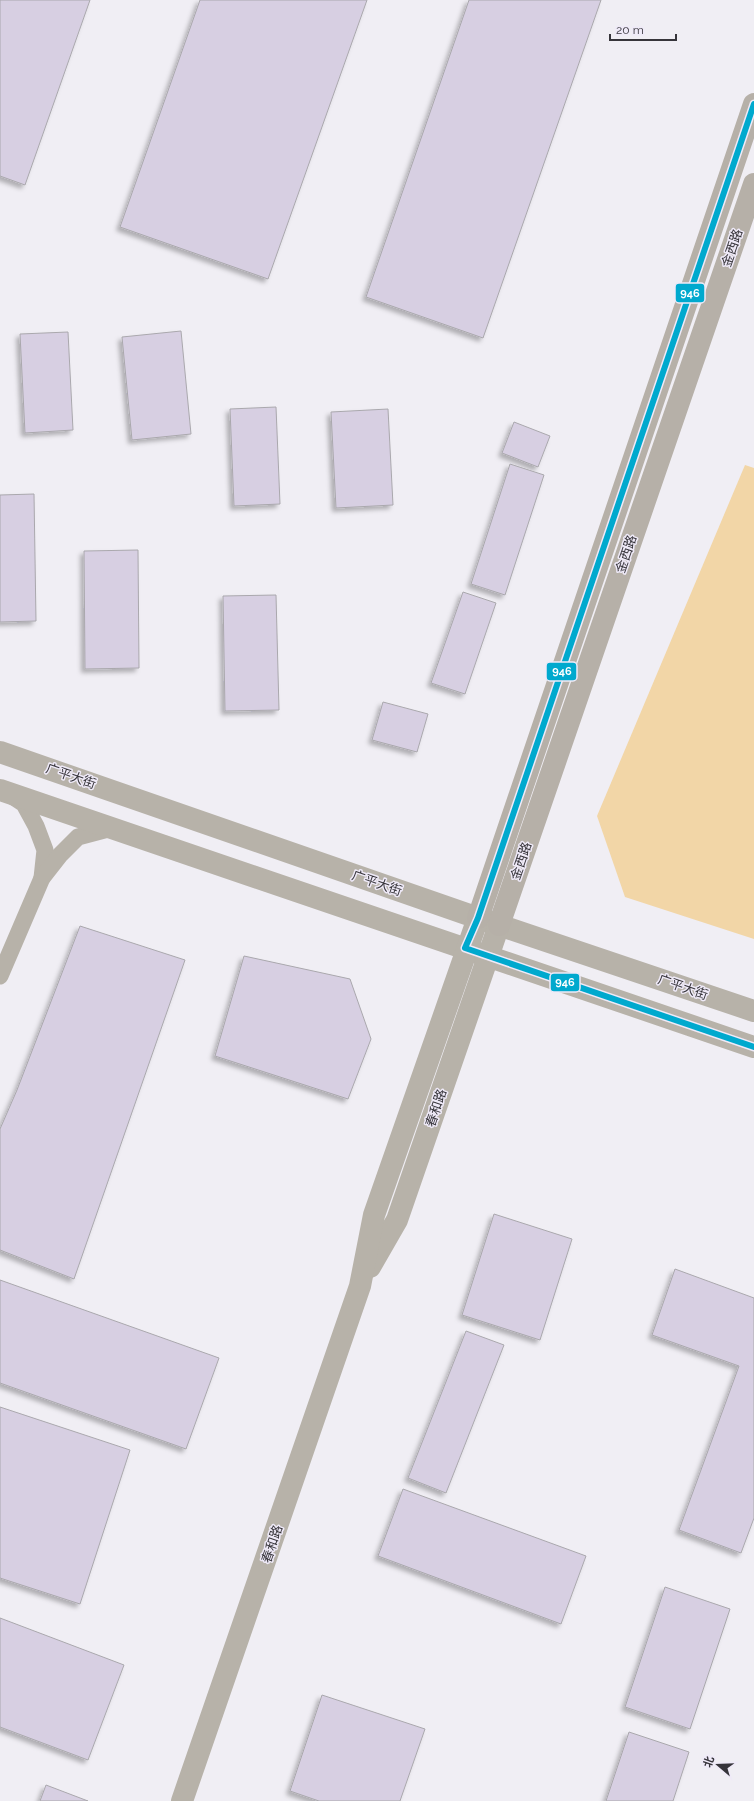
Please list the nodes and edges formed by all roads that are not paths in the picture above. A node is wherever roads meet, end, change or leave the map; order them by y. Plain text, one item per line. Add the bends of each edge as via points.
1 (754, 104) edge
2 (754, 184) edge
3 (0, 752) edge
4 (4, 791) edge
5 (112, 828) junction
6 (42, 878) junction
7 (478, 918) junction
8 (499, 925) junction
9 (466, 948) junction
10 (488, 957) junction
11 (0, 976) edge
12 (754, 1011) edge
13 (754, 1048) edge
14 (360, 1286) junction
15 (182, 1801) edge

1 - 7 main road, 金西路
2 - 8 main road, 金西路
3 - 7 street, 广平大街
4 - 5 street
4 - 6 street via 24,804 36,826 45,850
5 - 6 street via 78,837
5 - 9 street
6 - 11 street
7 - 8 street, 广平大街
7 - 9 street, 春和路
8 - 10 street, 春和路
8 - 12 street, 广平大街
9 - 10 street
9 - 14 street, 春和路 via 374,1215
10 - 13 street
10 - 14 street, 春和路 via 397,1220
14 - 15 street, 春和路

